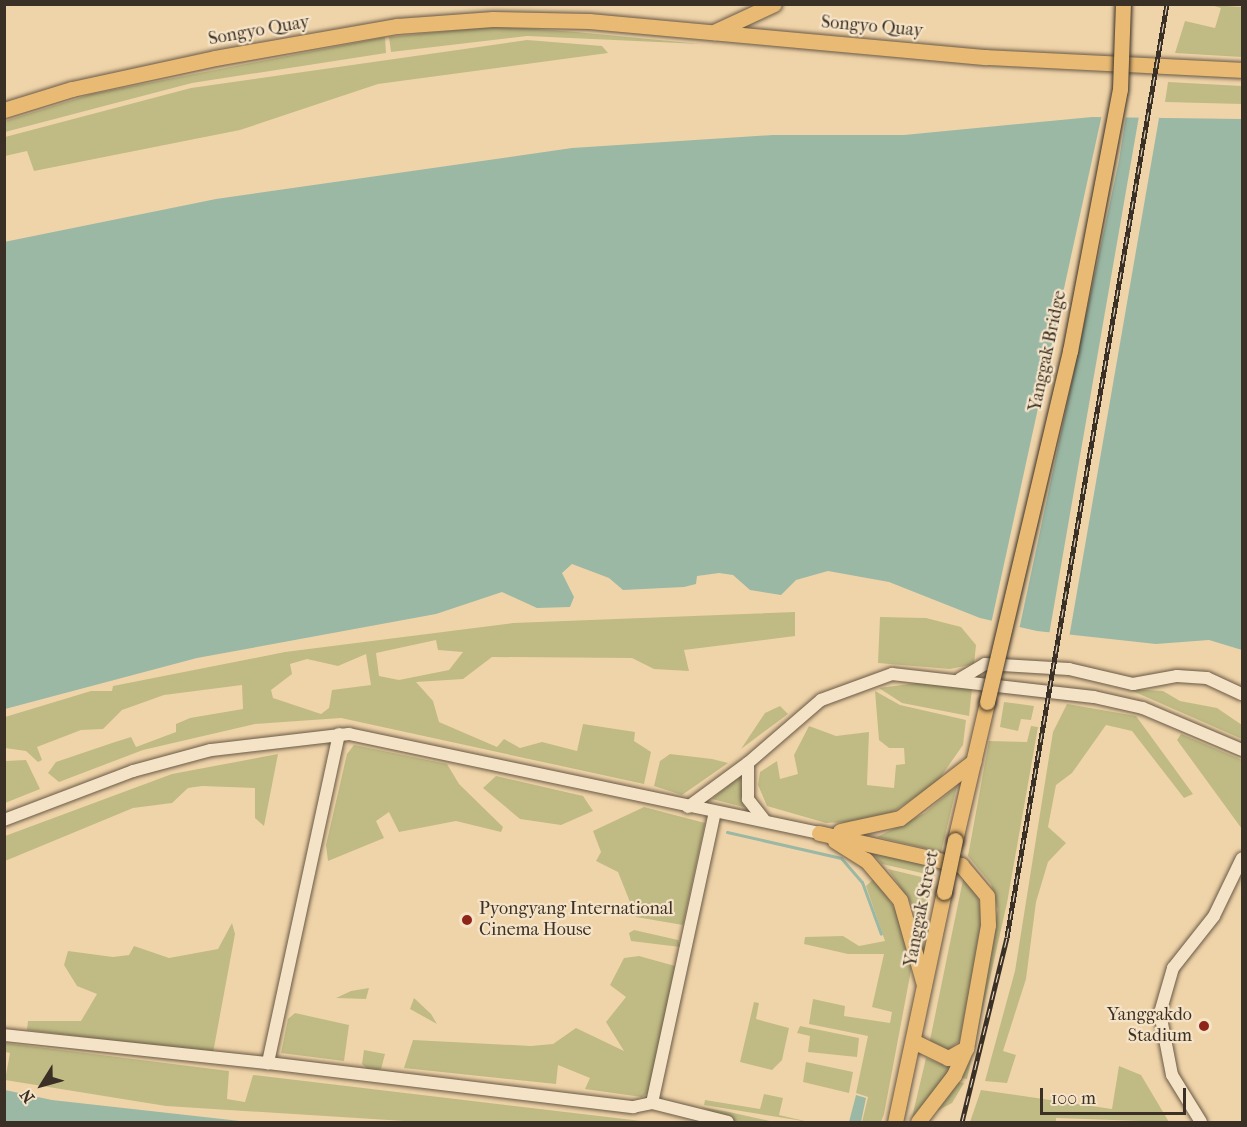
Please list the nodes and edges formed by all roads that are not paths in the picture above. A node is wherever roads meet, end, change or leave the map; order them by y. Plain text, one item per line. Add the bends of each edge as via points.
1 (774, 4) edge
2 (1123, 4) edge
3 (714, 32) junction
4 (1242, 70) edge
5 (4, 110) edge
6 (960, 679) junction
7 (1242, 694) edge
8 (987, 702) joint
9 (339, 734) junction
10 (1242, 750) edge
11 (974, 761) junction
12 (748, 763) junction
13 (688, 807) junction
14 (715, 812) junction
15 (4, 820) edge
16 (765, 820) junction
17 (819, 833) junction
18 (1242, 858) edge
19 (925, 992) junction
20 (4, 1035) edge
21 (913, 1041) junction
22 (966, 1048) junction
23 (268, 1063) junction
24 (652, 1103) junction
25 (728, 1122) edge
26 (895, 1122) edge
27 (918, 1122) edge
28 (1201, 1122) edge

1 - 3 main road
2 - 8 main road, Yanggak Bridge, bridge via 1120,89 1070,351
3 - 4 main road, Songyo Quay via 986,57
3 - 5 main road, Songyo Quay via 493,19 397,26 215,58 72,89
6 - 7 street via 985,664 1069,669 1125,684 1178,676 1207,678
6 - 10 street via 1143,708
6 - 12 street via 892,674 844,687 820,700
8 - 11 main road, Yanggak Street
9 - 13 street
9 - 15 street via 275,739 179,758
9 - 23 street
11 - 17 main road via 900,818 864,830
11 - 19 main road, Yanggak Street, bridge
12 - 13 street
12 - 16 street via 748,800
13 - 14 street
14 - 16 street
14 - 24 street
16 - 17 street
17 - 19 main road via 866,860 900,900
17 - 22 main road via 945,859 961,865 980,882 990,909
18 - 28 street via 1214,916 1173,968 1160,1013 1172,1075
19 - 21 main road, Yanggak Street
20 - 23 street
21 - 22 main road via 948,1058
21 - 26 main road, Yanggak Street
22 - 27 main road via 954,1075
23 - 24 street via 633,1107
24 - 25 street

